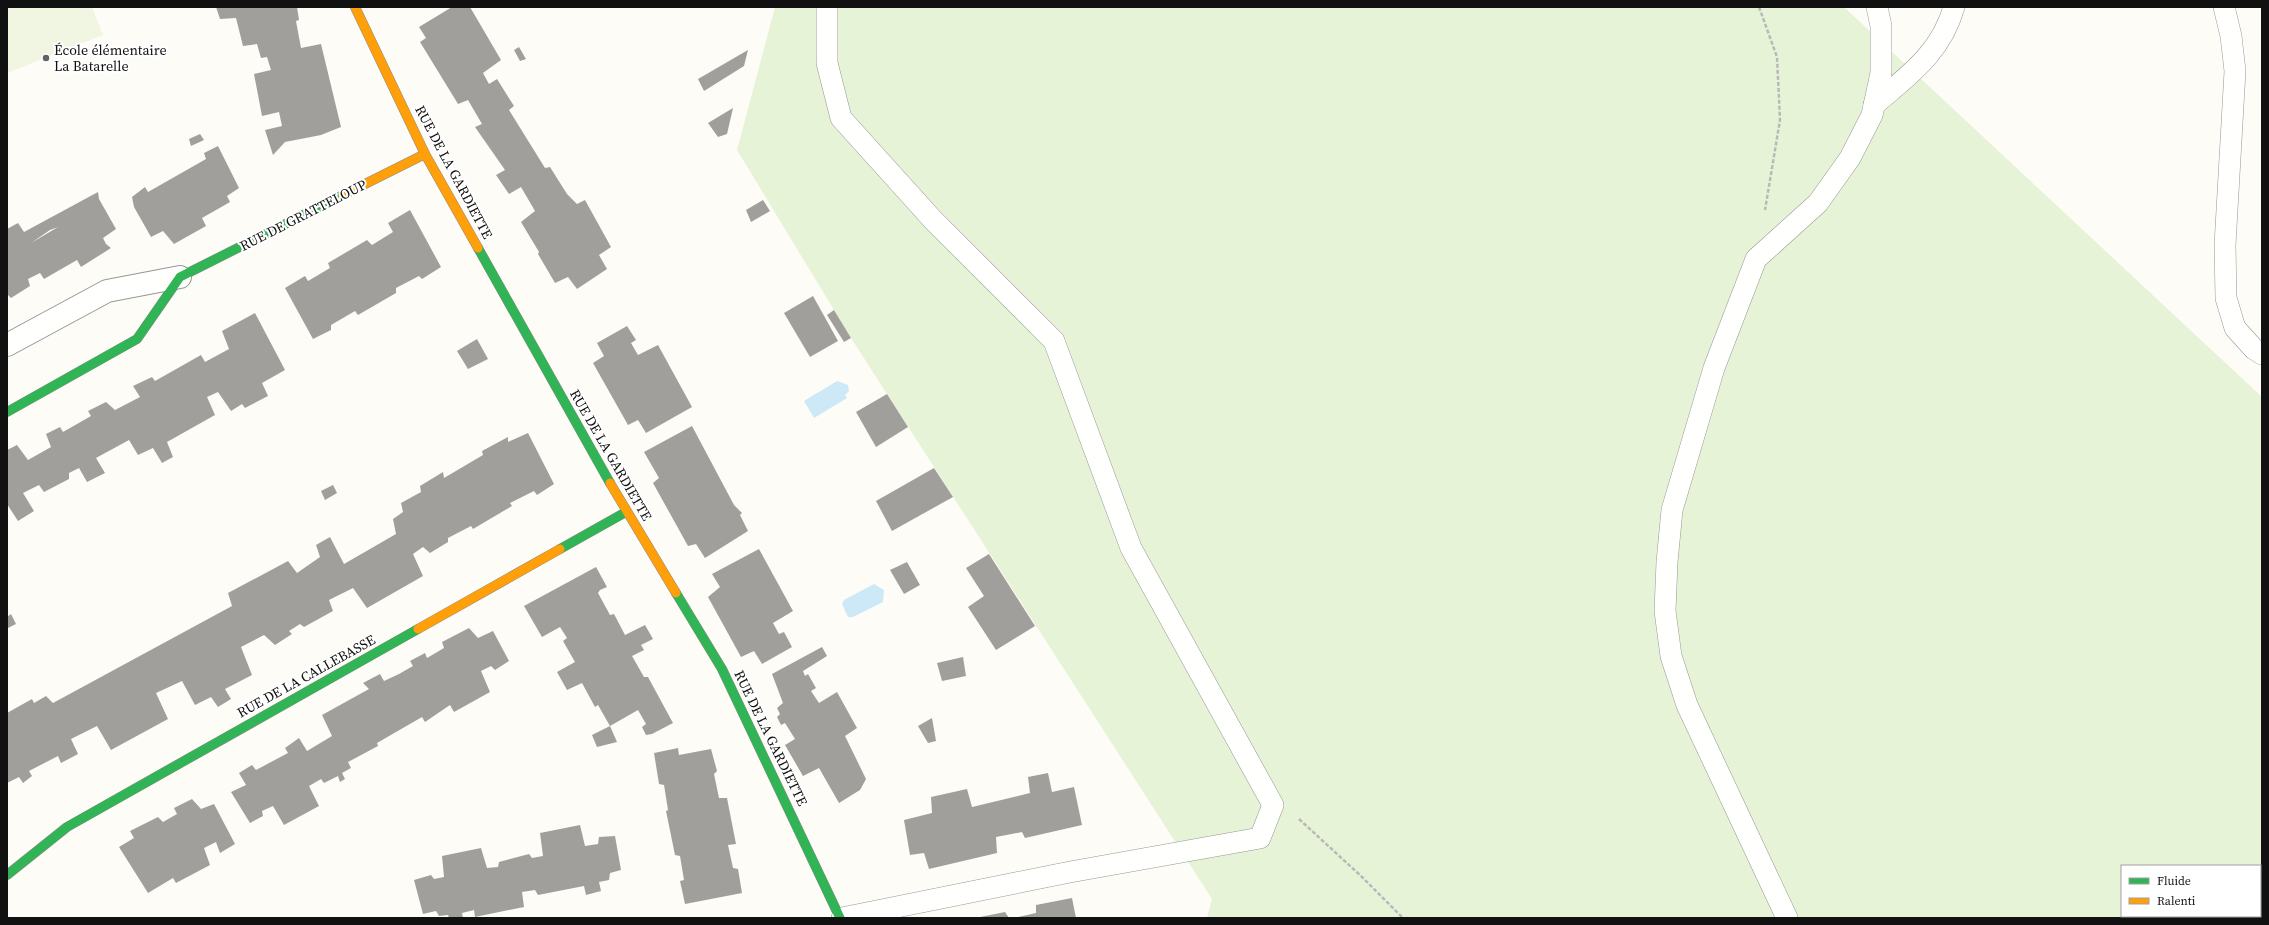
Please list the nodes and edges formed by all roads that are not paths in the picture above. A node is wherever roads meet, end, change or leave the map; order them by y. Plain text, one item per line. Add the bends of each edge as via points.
1 (355, 7) edge
2 (827, 7) edge
3 (1877, 7) edge
4 (1954, 7) edge
5 (2224, 7) edge
6 (1874, 105) junction
7 (425, 154) junction
8 (180, 277) junction
9 (7, 345) edge
10 (2262, 354) edge
11 (7, 412) edge
12 (626, 512) junction
13 (7, 875) edge
14 (841, 918) edge
15 (1787, 918) edge

1 - 7 street, RUE DE LA GARDIETTE
2 - 14 lane via 827,63 841,118 933,220 1054,341 1131,548 1274,805 1260,838 1070,872
3 - 6 lane via 1881,26 1881,73
4 - 6 lane via 1940,43 1920,65
5 - 10 lane via 2234,71 2225,245 2226,298 2235,328
6 - 15 lane via 1872,115 1850,158 1818,203 1756,259 1714,368 1672,510 1665,612 1670,656 1687,705
7 - 8 street, RUE DE GRATTELOUP
7 - 12 street, RUE DE LA GARDIETTE
8 - 9 street, RUE DE GRATTELOUP via 107,292
8 - 11 street, RUE DE GRATTELOUP via 137,339
12 - 13 street, RUE DE LA CALLEBASSE via 67,827
12 - 14 street, RUE DE LA GARDIETTE via 722,669

